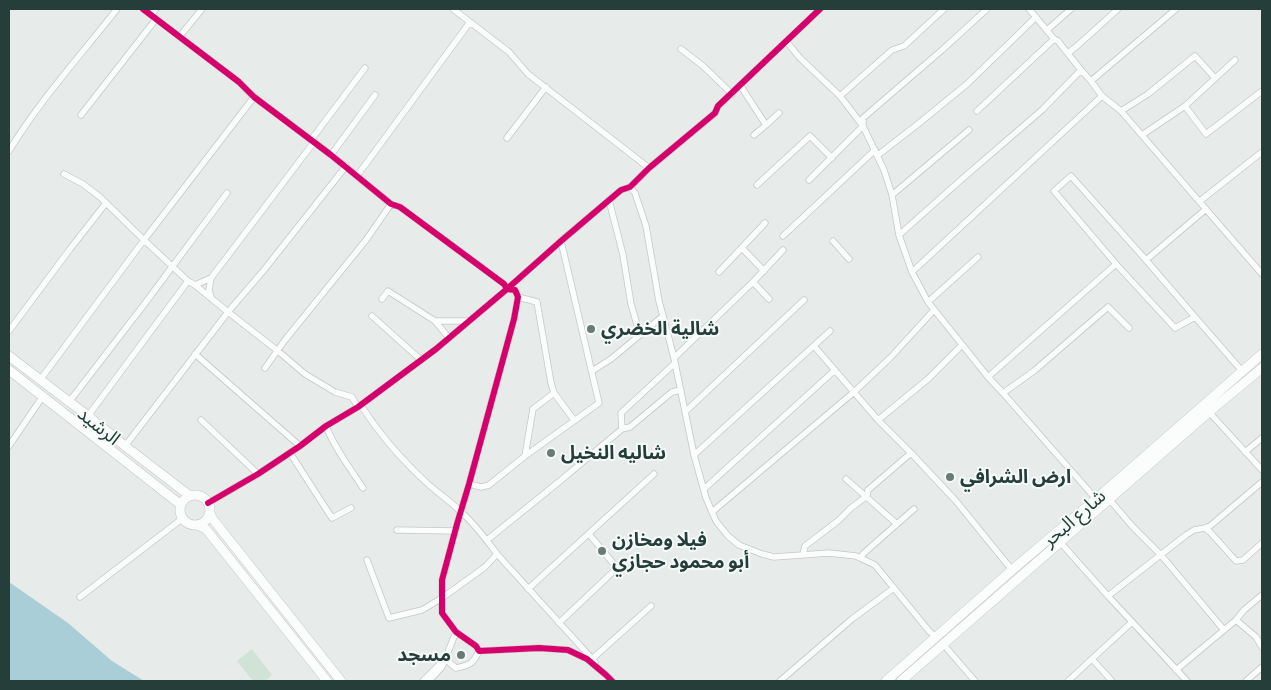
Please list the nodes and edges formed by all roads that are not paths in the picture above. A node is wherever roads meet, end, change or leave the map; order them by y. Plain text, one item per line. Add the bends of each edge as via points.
1 (117, 9) edge
2 (143, 9) edge
3 (156, 9) edge
4 (202, 9) edge
5 (453, 9) edge
6 (820, 9) edge
7 (944, 9) edge
8 (987, 9) edge
9 (1029, 9) edge
10 (1071, 9) edge
11 (1118, 9) edge
12 (1176, 9) edge
13 (153, 17) junction
14 (1036, 17) junction
15 (470, 22) junction
16 (1047, 30) junction
17 (180, 36) junction
18 (1054, 39) junction
19 (786, 41) junction
20 (681, 49) dead end
21 (1068, 53) junction
22 (1235, 60) dead end
23 (365, 68) dead end
24 (1081, 70) junction
25 (1215, 78) junction
26 (1092, 81) junction
27 (740, 85) junction
28 (546, 87) junction
29 (1262, 91) edge
30 (732, 94) junction
31 (375, 95) dead end
32 (840, 96) junction
33 (1102, 96) junction
34 (254, 97) junction
35 (1185, 106) junction
36 (1121, 110) junction
37 (977, 111) dead end
38 (779, 113) dead end
39 (81, 116) dead end
40 (766, 125) junction
41 (863, 126) junction
42 (970, 130) dead end
43 (754, 135) dead end
44 (1142, 135) junction
45 (507, 138) dead end
46 (312, 141) junction
47 (9, 151) edge
48 (1262, 152) edge
49 (876, 153) junction
50 (331, 154) junction
51 (832, 158) junction
52 (346, 166) junction
53 (649, 168) junction
54 (64, 174) dead end
55 (357, 176) junction
56 (809, 180) dead end
57 (757, 186) dead end
58 (630, 187) junction
59 (227, 193) dead end
60 (892, 195) junction
61 (609, 200) junction
62 (1200, 201) junction
63 (106, 203) junction
64 (391, 204) junction
65 (1206, 209) junction
66 (765, 223) dead end
67 (900, 235) junction
68 (783, 236) dead end
69 (144, 240) junction
70 (561, 241) junction
71 (833, 241) dead end
72 (742, 248) junction
73 (783, 250) dead end
74 (978, 257) dead end
75 (849, 259) dead end
76 (1146, 260) junction
77 (1116, 264) junction
78 (172, 266) junction
79 (719, 272) dead end
80 (764, 272) junction
81 (912, 272) junction
82 (1262, 274) edge
83 (211, 278) junction
84 (188, 281) junction
85 (753, 282) junction
86 (195, 285) junction
87 (508, 289) junction
88 (518, 297) junction
89 (212, 299) junction
90 (382, 299) dead end
91 (769, 299) dead end
92 (804, 300) dead end
93 (928, 302) junction
94 (934, 310) junction
95 (228, 312) junction
96 (372, 316) dead end
97 (663, 316) junction
98 (1195, 317) junction
99 (435, 321) junction
100 (469, 321) junction
101 (1129, 328) dead end
102 (9, 330) edge
103 (830, 331) dead end
104 (640, 336) junction
105 (449, 338) junction
106 (962, 345) junction
107 (814, 346) junction
108 (278, 351) junction
109 (195, 354) junction
110 (1262, 354) edge
111 (9, 356) edge
112 (421, 360) junction
113 (675, 360) junction
114 (266, 368) dead end
115 (1262, 368) edge
116 (9, 370) edge
117 (835, 370) junction
118 (592, 371) junction
119 (1242, 371) junction
120 (988, 377) junction
121 (40, 380) junction
122 (681, 390) junction
123 (854, 392) junction
124 (554, 393) junction
125 (1003, 393) junction
126 (43, 396) junction
127 (69, 402) junction
128 (360, 406) junction
129 (685, 412) junction
130 (1209, 412) junction
131 (88, 416) junction
132 (201, 420) dead end
133 (574, 420) junction
134 (878, 420) junction
135 (326, 426) junction
136 (622, 429) junction
137 (1262, 438) edge
138 (9, 446) edge
139 (124, 446) junction
140 (300, 446) junction
141 (1245, 452) junction
142 (290, 453) junction
143 (911, 453) junction
144 (694, 455) junction
145 (525, 456) junction
146 (1262, 470) edge
147 (258, 474) junction
148 (654, 474) dead end
149 (846, 479) dead end
150 (1262, 482) edge
151 (469, 484) junction
152 (362, 488) dead end
153 (704, 490) junction
154 (190, 496) junction
155 (867, 496) junction
156 (1096, 499) junction
157 (1109, 499) junction
158 (181, 505) junction
159 (209, 508) junction
160 (351, 508) dead end
161 (914, 509) dead end
162 (460, 511) junction
163 (712, 512) junction
164 (183, 518) junction
165 (897, 524) junction
166 (197, 525) junction
167 (1205, 528) junction
168 (397, 530) dead end
169 (455, 531) junction
170 (589, 534) junction
171 (487, 540) junction
172 (1060, 542) junction
173 (1262, 543) edge
174 (497, 554) junction
175 (803, 554) junction
176 (1161, 554) junction
177 (860, 558) junction
178 (368, 560) dead end
179 (1012, 570) junction
180 (894, 588) junction
181 (528, 589) junction
182 (1262, 595) edge
183 (1108, 596) junction
184 (80, 597) dead end
185 (982, 597) junction
186 (442, 598) junction
187 (988, 604) junction
188 (651, 606) dead end
189 (1236, 620) junction
190 (1132, 622) junction
191 (559, 623) junction
192 (1224, 630) junction
193 (456, 632) junction
194 (936, 637) junction
195 (943, 644) junction
196 (1262, 647) edge
197 (478, 651) junction
198 (592, 659) junction
199 (1092, 659) junction
200 (445, 660) junction
201 (1262, 666) edge
202 (1176, 670) junction
203 (606, 675) junction
204 (327, 681) edge
205 (341, 681) edge
206 (424, 681) edge
207 (430, 681) edge
208 (612, 681) edge
209 (780, 681) edge
210 (886, 681) edge
211 (901, 681) edge
212 (975, 681) edge
213 (1068, 681) edge
214 (1112, 681) edge
215 (1187, 681) edge
216 (1246, 681) edge

1 - 47 street via 63,75
2 - 13 street
3 - 13 street
4 - 17 street
5 - 15 street
6 - 19 street
7 - 32 street via 904,46 892,50
8 - 41 street via 863,118
9 - 14 street
10 - 16 street
11 - 21 street
12 - 26 street
13 - 17 street
13 - 39 street
14 - 16 street
14 - 49 street via 967,84
15 - 28 street via 509,52 528,74
15 - 55 street
16 - 18 street
17 - 34 street
18 - 21 street
18 - 37 street
19 - 27 street
19 - 32 street
20 - 30 street
21 - 24 street
22 - 25 street
23 - 46 street
24 - 26 street
24 - 67 street via 1042,110
25 - 35 street
25 - 36 street via 1195,56 1148,94
26 - 33 street
27 - 30 street
27 - 40 street
28 - 45 street
28 - 53 street
29 - 35 street via 1206,134
30 - 53 street via 715,113
31 - 50 street
32 - 41 street
33 - 36 street
33 - 81 street
34 - 46 street
34 - 69 street
35 - 44 street
36 - 44 street
38 - 40 street
40 - 43 street
41 - 49 street
41 - 51 street
42 - 60 street
44 - 62 street
46 - 50 street
46 - 83 street
48 - 62 street
49 - 60 street
49 - 68 street
50 - 52 street
51 - 56 street
51 - 57 street via 810,136
52 - 55 street
52 - 95 street
53 - 58 street
54 - 63 street via 83,184
55 - 64 street
58 - 61 street
58 - 97 street via 646,226
59 - 78 street
60 - 67 street
61 - 70 street
61 - 104 street
62 - 65 street
63 - 69 street
63 - 102 street
64 - 87 street via 400,207
64 - 108 street
65 - 76 street
65 - 82 street
66 - 72 street
67 - 81 street
69 - 78 street
69 - 121 street
70 - 87 street
70 - 118 street
71 - 75 street
72 - 79 street
72 - 80 street
73 - 80 street
74 - 93 street
76 - 77 street via 1071,176 1054,191
76 - 98 street
77 - 98 street via 1175,328
77 - 120 street
78 - 84 street
78 - 127 street
80 - 85 street
81 - 93 street
83 - 86 street
83 - 89 street via 209,290
84 - 86 street
84 - 131 street
85 - 91 street
85 - 113 street
86 - 89 street
87 - 88 street via 515,290
87 - 100 street
88 - 124 street via 537,302
88 - 151 street
89 - 95 street
90 - 99 street via 388,291
92 - 129 street
93 - 94 street
94 - 106 street
94 - 123 street
95 - 108 street
95 - 109 street
96 - 112 street
97 - 104 street
97 - 113 street
98 - 119 street
99 - 100 street
99 - 105 street
100 - 105 street
101 - 125 street via 1108,307 1034,371
103 - 107 street
104 - 118 street
105 - 112 street
106 - 120 street
106 - 134 street via 928,379
107 - 117 street
107 - 144 street
108 - 114 street
108 - 128 street via 305,374 334,392 352,397
109 - 139 street
109 - 140 street
110 - 119 main road, شارع البحر
111 - 121 main road, الرشيد
112 - 128 street
113 - 122 street
113 - 136 street via 621,413
115 - 130 main road, شارع البحر
116 - 126 main road, الرشيد
117 - 123 street
117 - 153 street
118 - 133 street via 599,402
119 - 156 main road, شارع البحر
120 - 125 street
121 - 127 main road, الرشيد
122 - 129 street
122 - 136 street via 672,392 630,427
123 - 134 street
123 - 163 street
124 - 133 street
124 - 145 street via 533,409
125 - 156 street
126 - 138 street
126 - 158 main road, الرشيد
127 - 131 main road, الرشيد
128 - 135 street
128 - 162 street via 399,454
129 - 144 street
130 - 141 street
130 - 157 main road, شارع البحر
131 - 139 main road, الرشيد
132 - 147 street
133 - 145 street
134 - 143 street
135 - 140 street
135 - 152 street
136 - 171 street
137 - 141 street
139 - 154 main road, الرشيد
140 - 142 street
141 - 146 street
142 - 147 street
142 - 160 street via 332,518
143 - 155 street via 868,490
143 - 179 street via 956,500
144 - 153 street
145 - 151 street via 489,486
147 - 159 street
148 - 170 street
149 - 155 street
150 - 167 street
151 - 162 street
153 - 163 street
154 - 158 main road
154 - 159 main road via 206,500
155 - 165 street
155 - 175 street via 804,546
156 - 179 main road, شارع البحر
157 - 172 main road, شارع البحر
157 - 176 street
158 - 164 main road
159 - 166 main road via 207,520
159 - 205 main road via 212,518
161 - 165 street
162 - 169 street
162 - 171 street
163 - 175 street via 721,528 739,545 774,557
164 - 166 main road via 189,524
164 - 184 street
165 - 177 street
166 - 204 main road via 206,529
167 - 173 street via 1236,561 1243,560
167 - 176 street via 1194,530
168 - 169 street
169 - 186 street via 442,580
170 - 181 street
170 - 191 street via 617,568
171 - 174 street
172 - 183 street
172 - 187 main road, شارع البحر
174 - 181 street
174 - 186 street via 485,567
175 - 177 street via 829,552
176 - 183 street
176 - 192 street
177 - 180 street via 875,565
178 - 186 street via 389,618 422,610
179 - 185 main road, شارع البحر
180 - 194 street
180 - 209 street via 852,619
181 - 191 street
182 - 189 street
183 - 190 street
185 - 187 main road
185 - 194 main road, شارع البحر
186 - 193 street via 442,613
187 - 195 main road, شارع البحر
188 - 198 street
189 - 192 street
189 - 196 street via 1256,637
190 - 199 street
190 - 202 street
191 - 198 street
192 - 202 street
193 - 197 street
193 - 200 street
194 - 210 main road, شارع البحر
195 - 211 main road, شارع البحر
195 - 212 street
197 - 200 street via 469,665 456,668
197 - 203 street via 568,650
198 - 203 street
199 - 213 street
199 - 214 street
200 - 206 street
200 - 207 street
201 - 216 street
202 - 215 street
203 - 208 street

